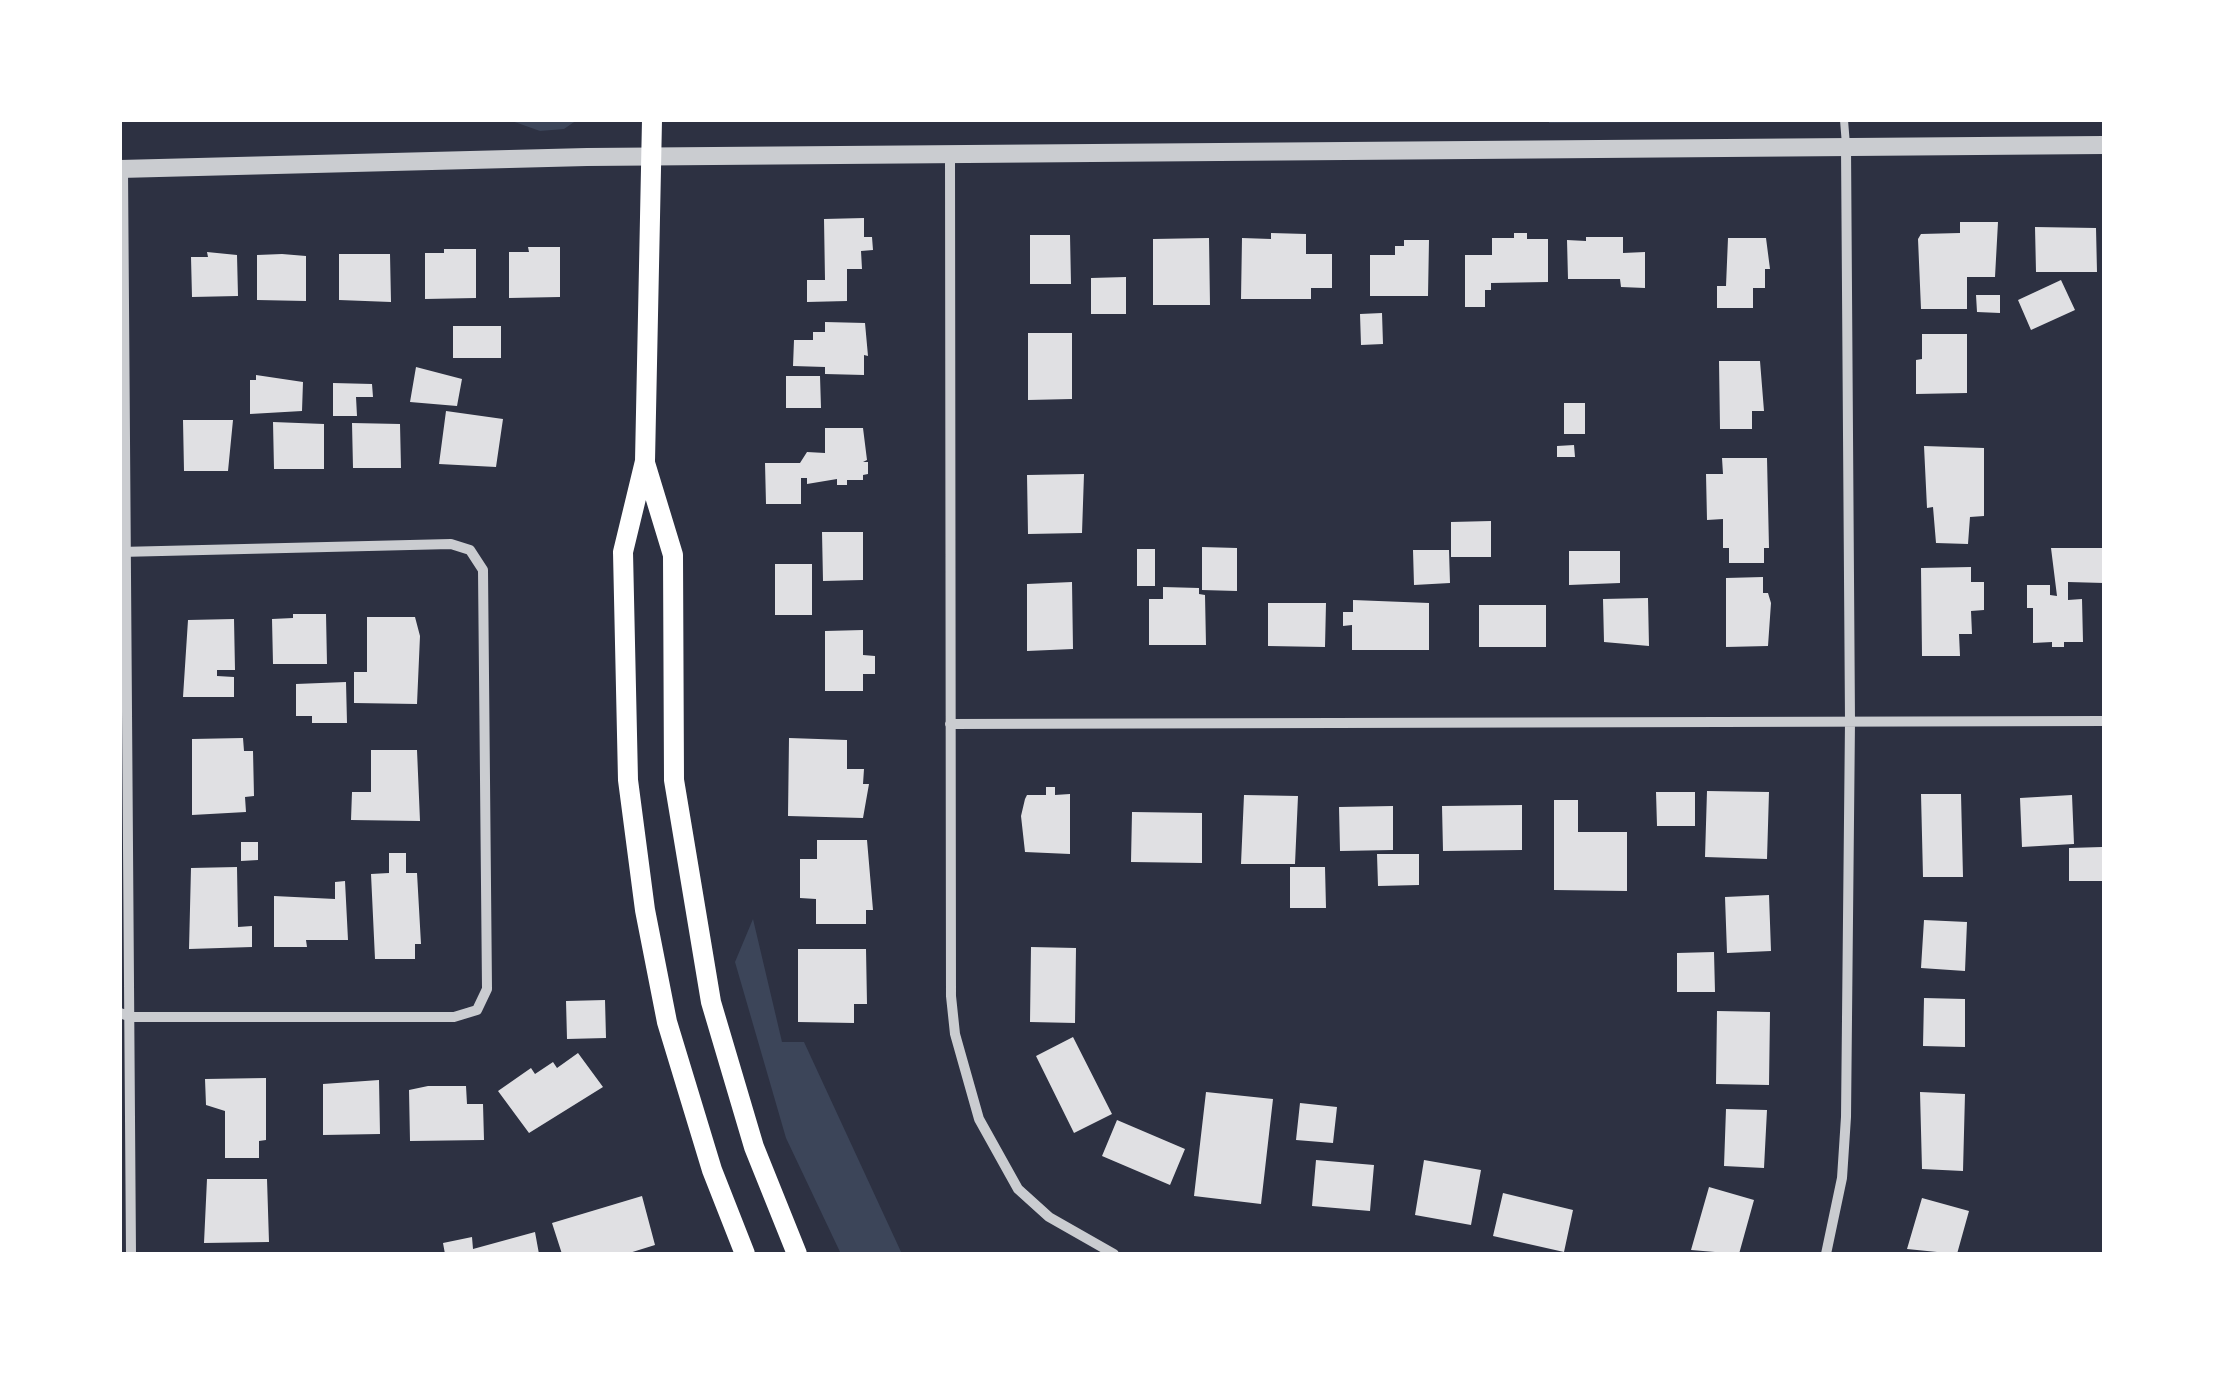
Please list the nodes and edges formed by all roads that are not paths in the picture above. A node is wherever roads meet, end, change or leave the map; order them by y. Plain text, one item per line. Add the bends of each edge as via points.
1 (652, 120) edge
2 (1844, 120) edge
3 (2104, 145) edge
4 (1846, 146) junction
5 (950, 154) junction
6 (650, 159) junction
7 (122, 169) edge
8 (645, 461) junction
9 (123, 552) edge
10 (1850, 720) junction
11 (2104, 721) edge
12 (950, 724) junction
13 (126, 1015) edge
14 (131, 1254) edge
15 (744, 1254) edge
16 (797, 1254) edge
17 (1114, 1254) edge
18 (1826, 1254) edge

1 - 6 main road
2 - 4 lane
3 - 4 street
4 - 5 street
4 - 10 street
5 - 6 street
5 - 12 street
6 - 7 street
6 - 8 main road
7 - 9 street
8 - 15 main road via 622,552 628,780 668,1022
8 - 16 main road via 673,554 674,780 711,1002 754,1147
9 - 13 street
9 - 13 street via 452,544 470,550 483,570 487,989 476,1010 454,1017
10 - 11 street
10 - 12 street
10 - 18 street via 1846,1117
12 - 17 street via 950,996 979,1119 1018,1189 1049,1217
13 - 14 street

